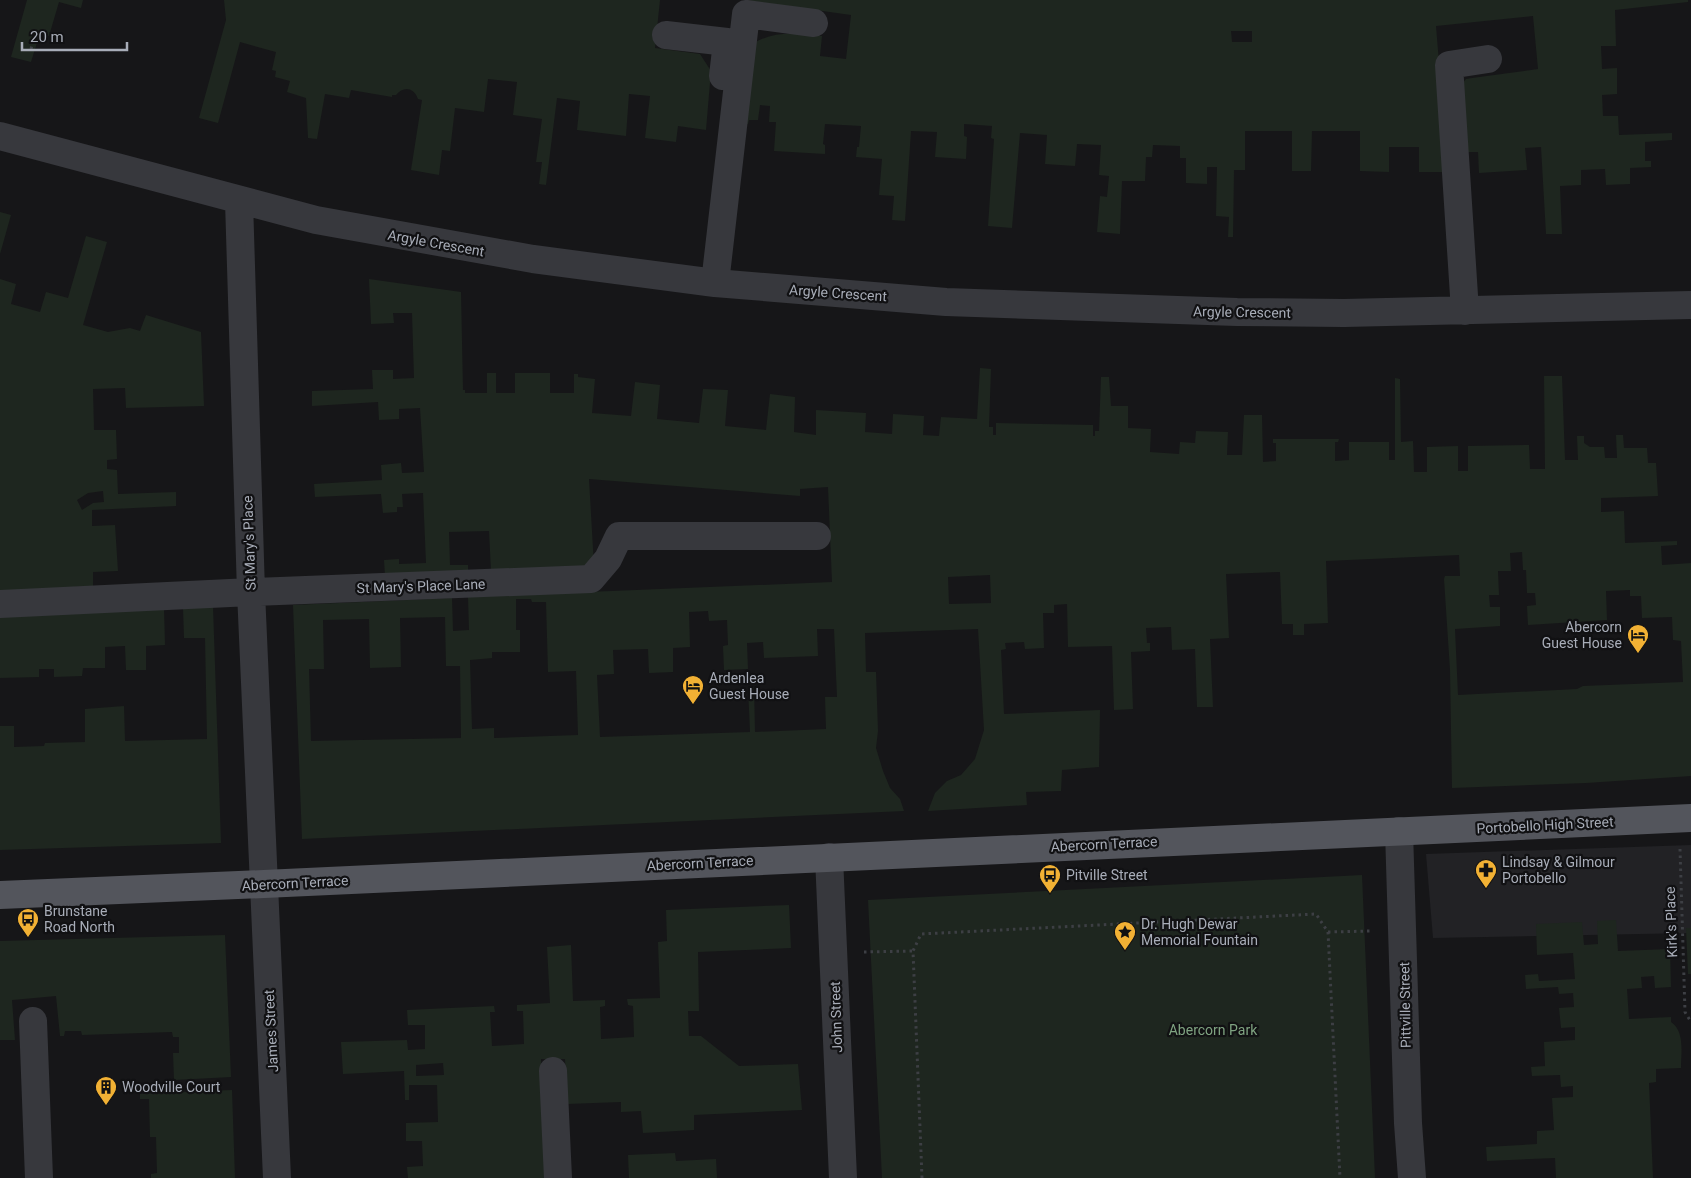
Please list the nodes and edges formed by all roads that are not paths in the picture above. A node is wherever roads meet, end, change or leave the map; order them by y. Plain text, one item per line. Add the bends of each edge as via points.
1 (814, 23) dead end
2 (666, 35) dead end
3 (1488, 59) dead end
4 (0, 136) edge
5 (238, 201) junction
6 (708, 282) junction
7 (1691, 306) edge
8 (1465, 311) junction
9 (818, 536) dead end
10 (251, 592) junction
11 (0, 604) edge
12 (1685, 819) edge
13 (1399, 831) junction
14 (829, 857) junction
15 (264, 884) junction
16 (0, 895) edge
17 (33, 1021) dead end
18 (553, 1071) dead end
19 (39, 1178) edge
20 (277, 1178) edge
21 (558, 1178) edge
22 (843, 1178) edge
23 (1412, 1178) edge

1 - 6 street via 746,14
2 - 6 street via 727,42
3 - 8 street via 1449,65
4 - 5 street, Argyle Crescent
5 - 6 street, Argyle Crescent via 316,220 459,247
5 - 10 street, St Mary's Place
6 - 8 street, Argyle Crescent via 946,302 1102,309 1256,313
7 - 8 street, Argyle Crescent
9 - 10 street, St Mary's Place Lane via 619,536 608,559 591,579
10 - 11 street, St Mary's Place Lane
10 - 15 street, St Mary's Place
12 - 13 main road, Portobello High Street
13 - 14 main road, Abercorn Terrace
13 - 23 street, Pittville Street
14 - 15 main road, Abercorn Terrace
14 - 22 street, John Street
15 - 16 main road, Abercorn Terrace
15 - 20 street, James Street
17 - 19 street
18 - 21 street

